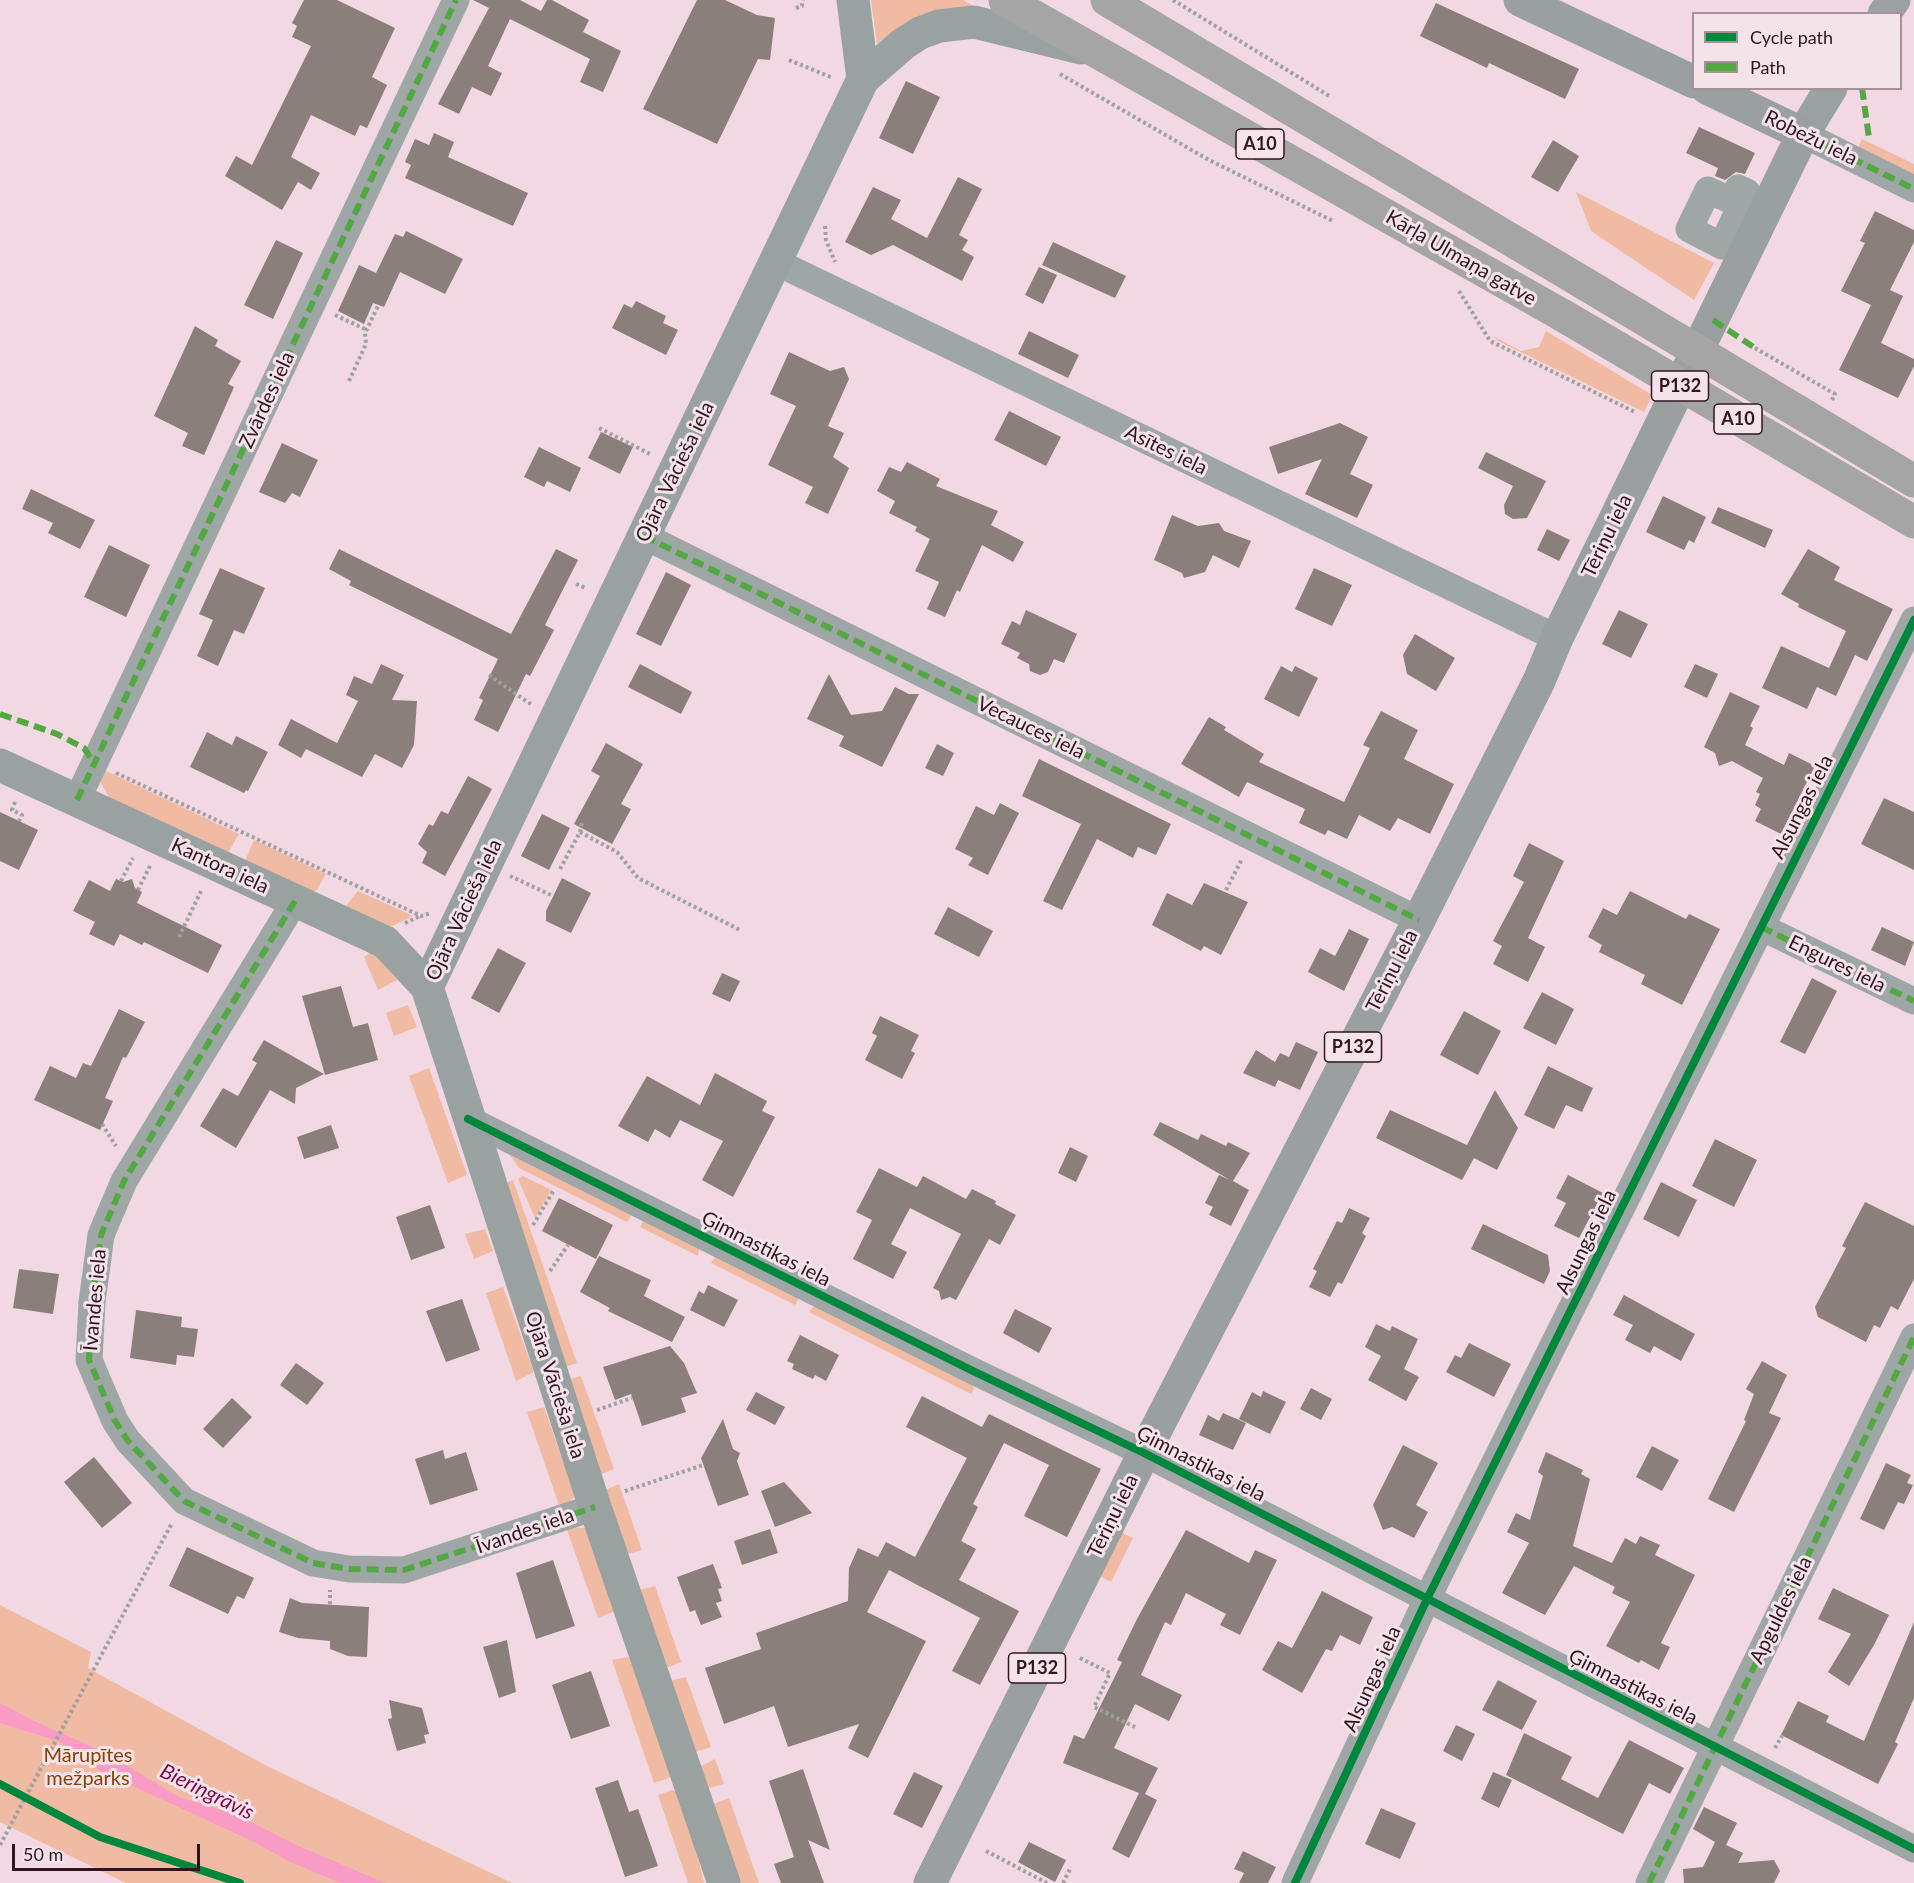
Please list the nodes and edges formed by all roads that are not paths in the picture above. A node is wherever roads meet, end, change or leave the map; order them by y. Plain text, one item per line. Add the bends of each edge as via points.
1 (456, 0) edge
2 (853, 0) edge
3 (1005, 0) edge
4 (1107, 0) edge
5 (1118, 0) edge
6 (1520, 0) edge
7 (1148, 24) junction
8 (1097, 52) junction
9 (851, 80) junction
10 (1692, 81) edge
11 (1711, 90) edge
12 (1830, 90) edge
13 (1803, 134) junction
14 (1914, 189) edge
15 (776, 262) junction
16 (1914, 481) edge
17 (1914, 522) edge
18 (644, 536) junction
19 (1914, 620) edge
20 (1557, 638) junction
21 (0, 765) edge
22 (77, 800) junction
23 (295, 901) junction
24 (1419, 920) junction
25 (1761, 927) junction
26 (427, 987) junction
27 (1914, 1001) edge
28 (468, 1119) junction
29 (1914, 1337) edge
30 (1144, 1453) junction
31 (595, 1507) junction
32 (1426, 1599) junction
33 (1714, 1747) junction
34 (1914, 1849) edge
35 (724, 1883) edge
36 (930, 1883) edge
37 (1295, 1883) edge
38 (1649, 1883) edge

1 - 22 street, Zvārdes iela
2 - 9 main road
3 - 8 highway, Kārļa Ulmaņa gatve / A10
4 - 7 highway, Kārļa Ulmaņa gatve / A10
5 - 7 main road
6 - 10 main road
7 - 16 highway, Kārļa Ulmaņa gatve / A10, bridge
8 - 9 main road, Ojāra Vācieša iela via 974,22 939,26 920,33
8 - 17 highway, Kārļa Ulmaņa gatve / A10, bridge via 1562,315
9 - 15 main road, Ojāra Vācieša iela
11 - 13 main road, Robežu iela
12 - 13 main road, Tēriņu iela
13 - 14 street, Robežu iela
13 - 20 main road, Tēriņu iela / P132
15 - 18 main road, Ojāra Vācieša iela
15 - 20 street, Asītes iela
18 - 24 street, Vecauces iela
18 - 26 main road, Ojāra Vācieša iela
19 - 25 street, Alsungas iela
20 - 24 main road, Tēriņu iela / P132
21 - 22 main road, Kantora iela
22 - 23 main road, Kantora iela
23 - 26 main road, Kantora iela via 385,942
23 - 31 street, Īvandes iela via 124,1181 101,1235 89,1360 115,1421 128,1441 184,1501 313,1563 349,1569 404,1570
24 - 30 main road, Tēriņu iela / P132
25 - 27 street, Engures iela
25 - 32 street, Alsungas iela
26 - 28 main road, Ojāra Vācieša iela
28 - 30 street, Ģimnastikas iela
28 - 31 main road, Ojāra Vācieša iela
29 - 33 street, Apguldes iela
30 - 32 street, Ģimnastikas iela
30 - 36 main road, Tēriņu iela / P132
31 - 35 main road, Ojāra Vācieša iela
32 - 33 street, Ģimnastikas iela
32 - 37 street, Alsungas iela
33 - 34 street, Ģimnastikas iela
33 - 38 street, Apguldes iela

